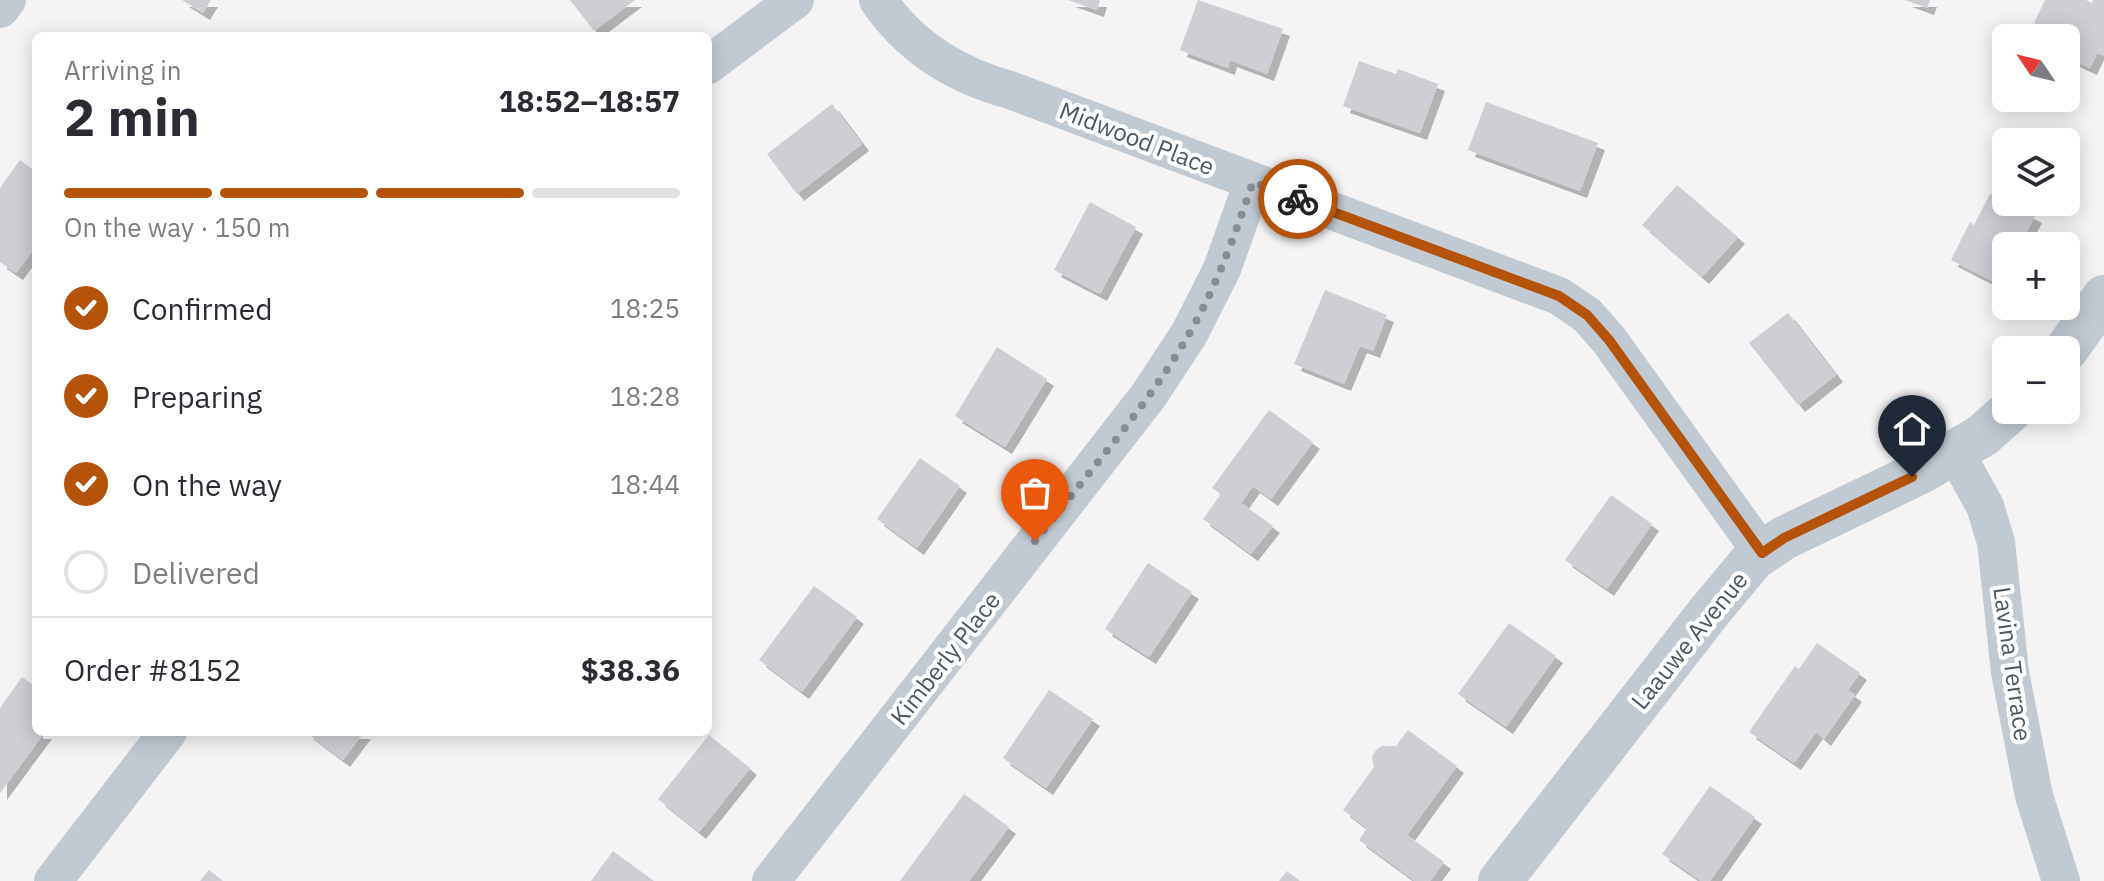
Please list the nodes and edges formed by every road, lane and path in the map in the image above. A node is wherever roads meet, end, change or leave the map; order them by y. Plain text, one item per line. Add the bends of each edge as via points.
1 (7, 0) edge
2 (795, 0) edge
3 (878, 0) edge
4 (0, 9) edge
5 (712, 62) edge
6 (1253, 182) junction
7 (2104, 297) edge
8 (2076, 336) edge
9 (1995, 424) edge
10 (1955, 452) junction
11 (1762, 553) junction
12 (165, 736) edge
13 (53, 881) edge
14 (771, 881) edge
15 (1500, 881) edge
16 (2061, 881) edge

1 - 4 street
2 - 5 street
3 - 6 street, Midwood Place via 919,46 951,68
6 - 11 street, Midwood Place via 1559,296 1587,315
6 - 14 street, Kimberly Place via 1222,269 1189,334 1149,395
7 - 8 street
9 - 10 street, Laauwe Avenue
10 - 11 street, Laauwe Avenue
10 - 16 street, Lavina Terrace via 1985,506 1996,542 2010,672 2034,796
11 - 15 street, Laauwe Avenue via 1709,612
12 - 13 street

